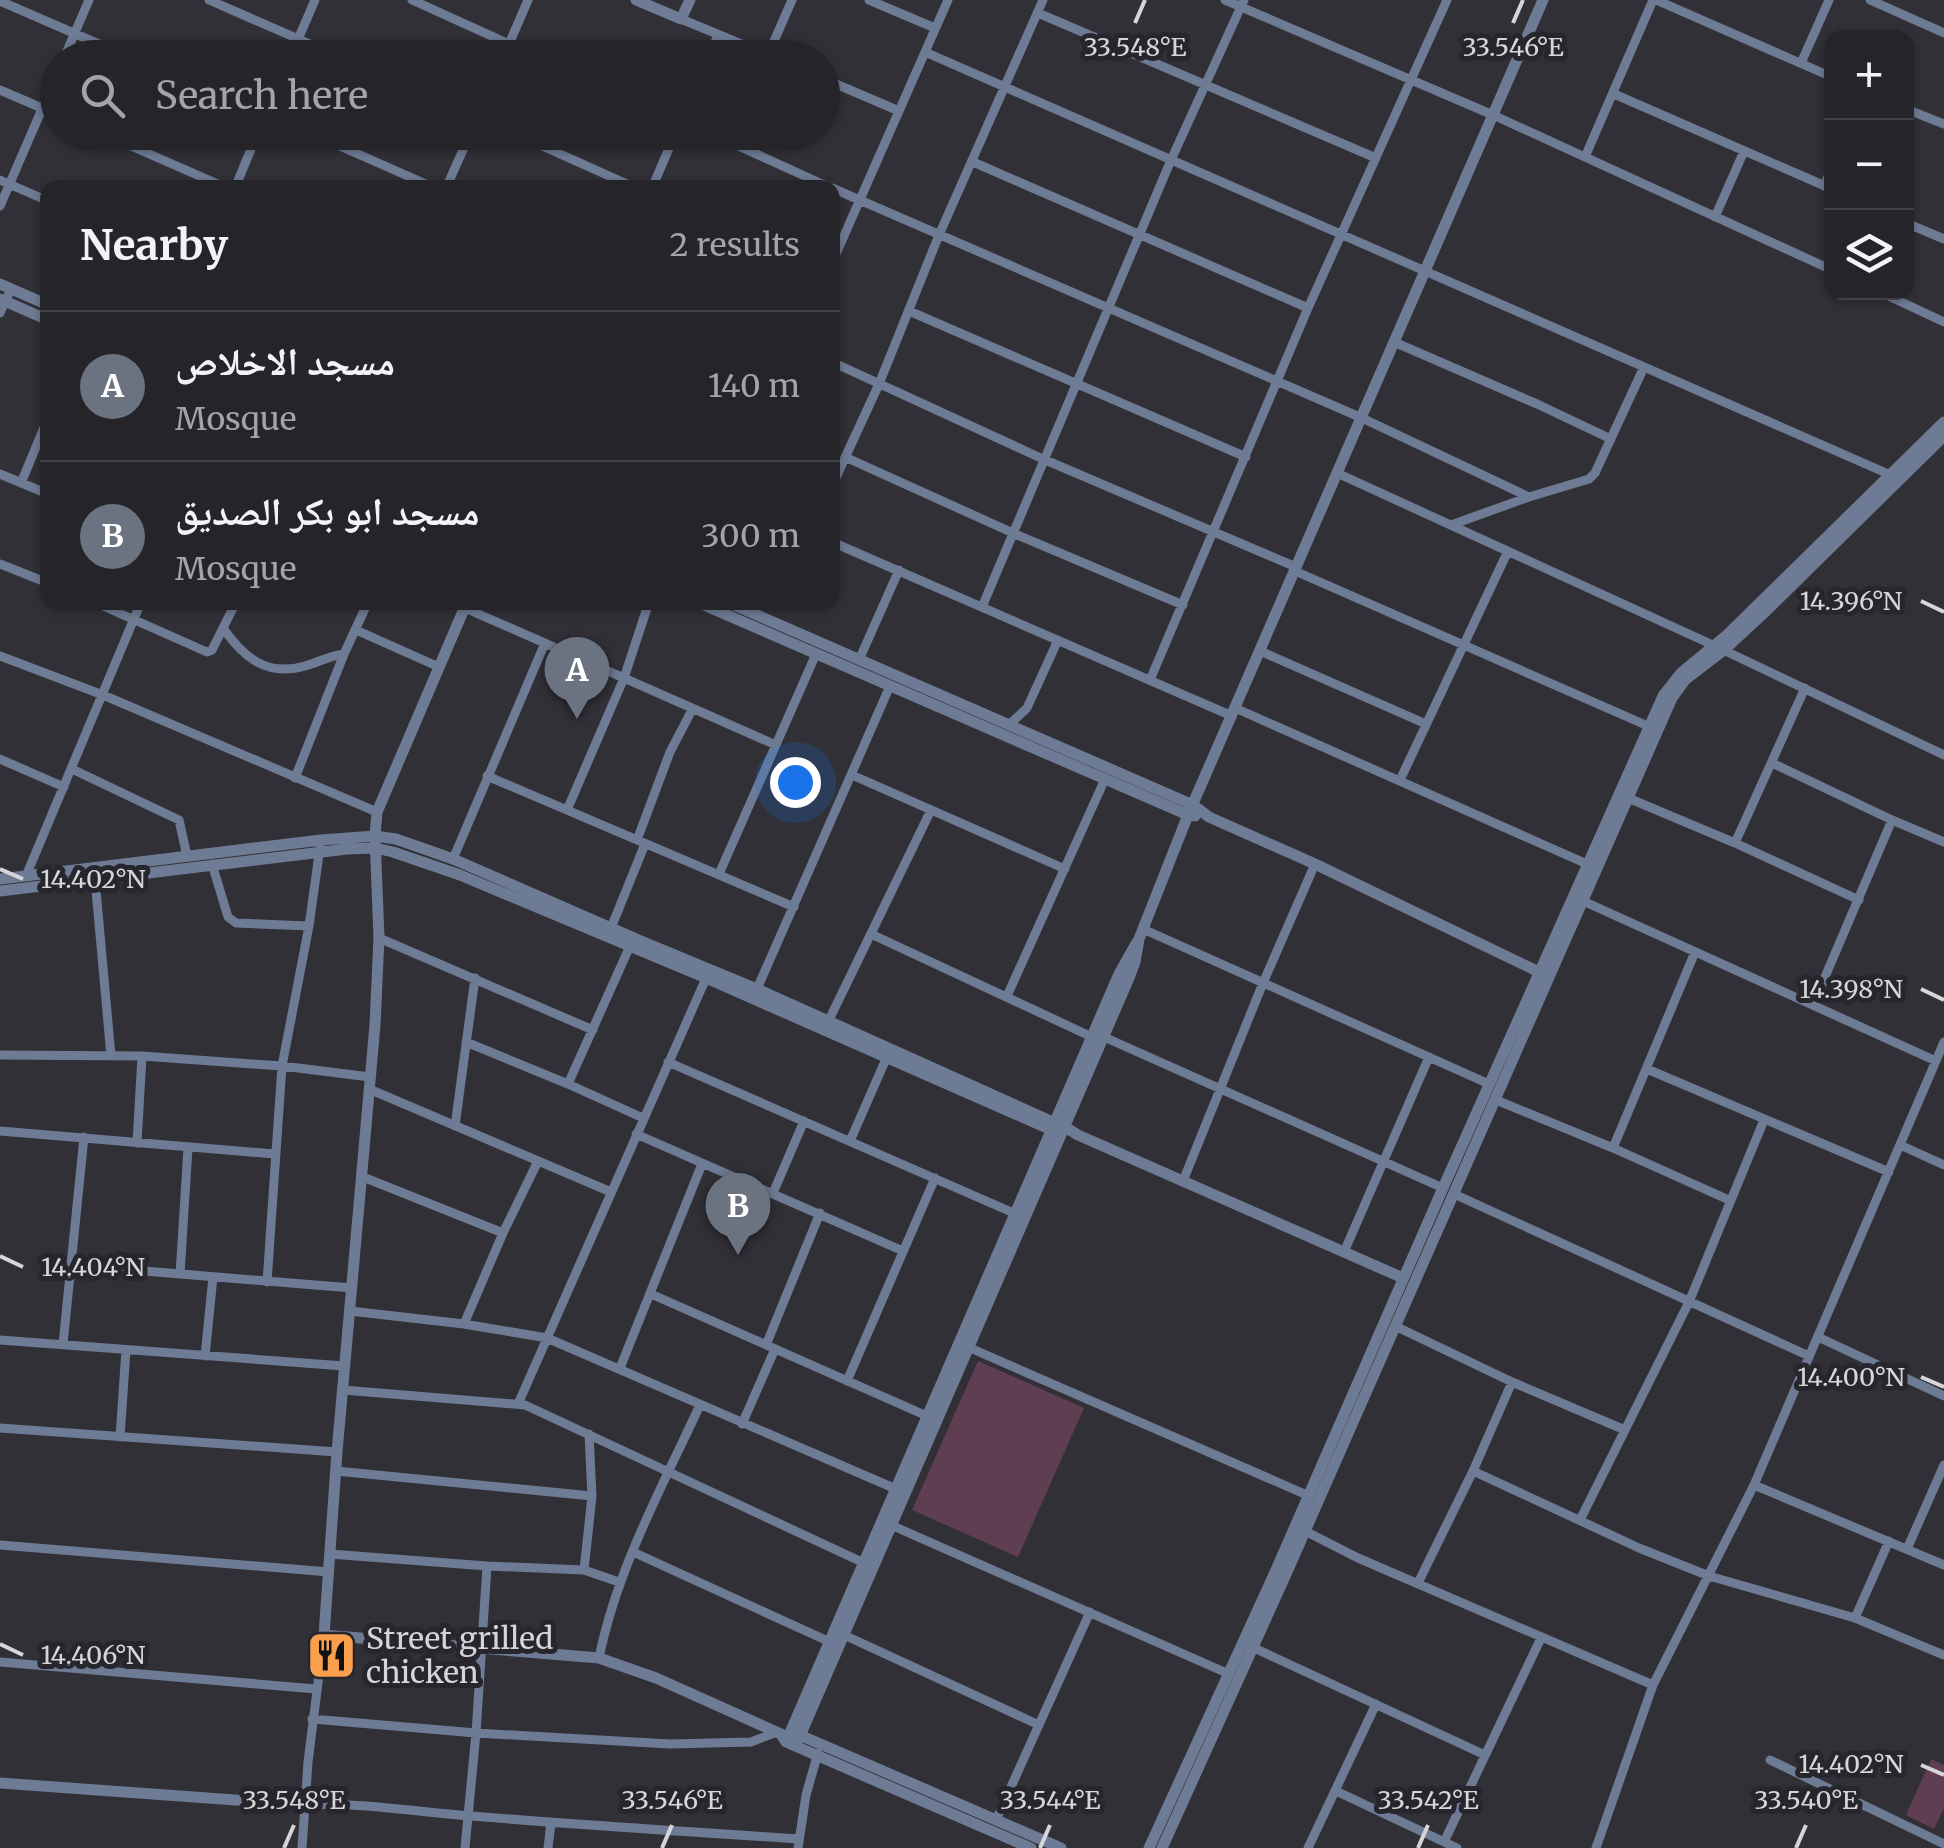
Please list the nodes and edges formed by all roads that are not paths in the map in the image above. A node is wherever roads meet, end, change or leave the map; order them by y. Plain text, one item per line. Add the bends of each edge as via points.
1 (89, 0) edge
2 (209, 0) edge
3 (315, 0) edge
4 (412, 0) edge
5 (528, 0) edge
6 (636, 0) edge
7 (690, 0) edge
8 (792, 0) edge
9 (869, 0) edge
10 (948, 0) edge
11 (1043, 0) edge
12 (1225, 0) edge
13 (1446, 0) edge
14 (1543, 0) edge
15 (1654, 0) edge
16 (1828, 0) edge
17 (1870, 0) edge
18 (0, 1) edge
19 (1243, 4) edge
20 (1038, 13) junction
21 (682, 20) junction
22 (936, 28) junction
23 (1944, 33) edge
24 (74, 34) junction
25 (718, 35) junction
26 (298, 38) junction
27 (72, 40) edge
28 (88, 40) edge
29 (302, 40) edge
30 (500, 40) edge
31 (511, 40) edge
32 (716, 40) edge
33 (731, 40) edge
34 (777, 40) edge
35 (925, 52) junction
36 (1801, 63) junction
37 (1824, 73) edge
38 (1411, 80) junction
39 (840, 86) edge
40 (1207, 86) junction
41 (1006, 88) junction
42 (0, 90) edge
43 (1614, 94) junction
44 (40, 107) edge
45 (899, 111) junction
46 (1914, 111) edge
47 (40, 112) edge
48 (1493, 115) junction
49 (1942, 119) edge
50 (140, 150) edge
51 (251, 150) edge
52 (349, 150) edge
53 (464, 150) edge
54 (550, 150) edge
55 (668, 150) edge
56 (748, 150) edge
57 (1744, 151) junction
58 (1585, 157) junction
59 (1376, 158) junction
60 (1171, 160) junction
61 (972, 162) junction
62 (209, 180) edge
63 (238, 180) edge
64 (417, 180) edge
65 (450, 180) edge
66 (618, 180) edge
67 (655, 180) edge
68 (814, 180) edge
69 (4, 182) edge
70 (1824, 186) edge
71 (840, 191) edge
72 (40, 198) edge
73 (860, 200) junction
74 (0, 206) edge
75 (1715, 217) junction
76 (1914, 226) edge
77 (1139, 234) junction
78 (940, 235) junction
79 (1342, 235) junction
80 (1944, 239) edge
81 (840, 245) edge
82 (1824, 266) edge
83 (1425, 271) junction
84 (3, 297) edge
85 (1899, 300) edge
86 (40, 304) edge
87 (1109, 308) junction
88 (1308, 308) junction
89 (908, 311) junction
90 (40, 316) edge
91 (1943, 318) edge
92 (1394, 342) junction
93 (840, 366) edge
94 (1644, 367) junction
95 (1278, 382) junction
96 (879, 384) junction
97 (1076, 384) junction
98 (1362, 418) junction
99 (1944, 422) edge
100 (40, 437) edge
101 (1943, 438) edge
102 (1611, 439) junction
103 (846, 457) junction
104 (1246, 457) junction
105 (1043, 458) junction
106 (840, 469) edge
107 (1337, 473) junction
108 (0, 474) edge
109 (1895, 477) junction
110 (20, 482) junction
111 (40, 491) edge
112 (1529, 497) junction
113 (1451, 525) junction
114 (1012, 532) junction
115 (1214, 532) junction
116 (840, 545) edge
117 (1508, 551) junction
118 (0, 564) edge
119 (1296, 569) junction
120 (899, 570) junction
121 (40, 581) edge
122 (1182, 605) junction
123 (982, 606) junction
124 (113, 610) edge
125 (138, 610) edge
126 (232, 610) edge
127 (365, 610) edge
128 (464, 610) edge
129 (476, 610) edge
130 (646, 610) edge
131 (715, 610) edge
132 (745, 610) edge
133 (134, 619) junction
134 (223, 628) junction
135 (356, 630) junction
136 (1058, 640) junction
137 (545, 643) junction
138 (1463, 645) junction
139 (1720, 648) junction
140 (1260, 651) junction
141 (344, 654) junction
142 (816, 654) junction
143 (0, 656) edge
144 (859, 660) junction
145 (440, 666) junction
146 (624, 678) junction
147 (1150, 680) junction
148 (890, 686) junction
149 (910, 688) junction
150 (1805, 688) junction
151 (103, 695) junction
152 (692, 710) junction
153 (1234, 712) junction
154 (1010, 724) junction
155 (1426, 724) junction
156 (1648, 726) junction
157 (776, 746) junction
158 (1944, 755) edge
159 (0, 759) edge
160 (1772, 763) junction
161 (1089, 766) junction
162 (72, 769) junction
163 (487, 776) junction
164 (852, 776) junction
165 (295, 778) junction
166 (1105, 779) junction
167 (1400, 780) junction
168 (64, 788) junction
169 (1628, 798) junction
170 (567, 810) junction
171 (931, 810) junction
172 (1191, 810) junction
173 (378, 812) junction
174 (1892, 820) junction
175 (375, 842) junction
176 (641, 842) junction
177 (1944, 842) edge
178 (1735, 844) junction
179 (321, 846) junction
180 (186, 856) junction
181 (453, 859) junction
182 (212, 864) junction
183 (1315, 864) junction
184 (1587, 864) junction
185 (1066, 869) junction
186 (719, 874) junction
187 (26, 876) junction
188 (0, 878) edge
189 (95, 879) junction
190 (0, 890) edge
191 (1858, 900) junction
192 (1582, 901) junction
193 (794, 906) junction
194 (309, 926) junction
195 (610, 928) junction
196 (871, 934) junction
197 (1141, 934) junction
198 (379, 938) junction
199 (630, 946) junction
200 (1695, 952) junction
201 (1539, 972) junction
202 (708, 974) junction
203 (475, 978) junction
204 (1263, 983) junction
205 (757, 989) junction
206 (1007, 996) junction
207 (1813, 1005) junction
208 (828, 1022) junction
209 (592, 1030) junction
210 (1098, 1037) junction
211 (466, 1042) junction
212 (1944, 1042) edge
213 (0, 1055) edge
214 (111, 1056) junction
215 (142, 1056) junction
216 (1429, 1056) junction
217 (886, 1059) junction
218 (668, 1062) junction
219 (1936, 1062) junction
220 (282, 1066) junction
221 (1646, 1070) junction
222 (370, 1083) junction
223 (568, 1084) junction
224 (1489, 1084) junction
225 (1220, 1089) junction
226 (1496, 1100) junction
227 (643, 1118) junction
228 (1764, 1120) junction
229 (804, 1121) junction
230 (455, 1126) junction
231 (1058, 1129) junction
232 (0, 1132) edge
233 (636, 1134) junction
234 (84, 1136) junction
235 (850, 1140) junction
236 (137, 1143) junction
237 (1900, 1145) junction
238 (188, 1148) junction
239 (1613, 1148) junction
240 (275, 1154) junction
241 (538, 1161) junction
242 (1384, 1162) junction
243 (702, 1164) junction
244 (1944, 1165) edge
245 (1888, 1172) junction
246 (363, 1176) junction
247 (936, 1178) junction
248 (1183, 1181) junction
249 (1448, 1191) junction
250 (611, 1192) junction
251 (773, 1194) junction
252 (1729, 1200) junction
253 (820, 1213) junction
254 (1016, 1214) junction
255 (503, 1233) junction
256 (903, 1251) junction
257 (1344, 1252) junction
258 (71, 1265) junction
259 (180, 1274) junction
260 (213, 1277) junction
261 (1403, 1278) junction
262 (267, 1282) junction
263 (352, 1288) junction
264 (651, 1294) junction
265 (1689, 1302) junction
266 (350, 1311) junction
267 (464, 1324) junction
268 (1395, 1326) junction
269 (1818, 1337) junction
270 (547, 1338) junction
271 (0, 1340) edge
272 (63, 1344) junction
273 (770, 1346) junction
274 (970, 1348) junction
275 (126, 1350) junction
276 (205, 1356) junction
277 (1810, 1356) junction
278 (344, 1366) junction
279 (620, 1368) junction
280 (847, 1381) junction
281 (1512, 1382) junction
282 (342, 1390) junction
283 (1944, 1396) edge
284 (518, 1404) junction
285 (700, 1406) junction
286 (927, 1416) junction
287 (742, 1424) junction
288 (0, 1428) edge
289 (1625, 1430) junction
290 (589, 1434) junction
291 (120, 1437) junction
292 (337, 1452) junction
293 (1944, 1465) edge
294 (336, 1471) junction
295 (669, 1471) junction
296 (1473, 1472) junction
297 (1754, 1485) junction
298 (896, 1489) junction
299 (1307, 1495) junction
300 (592, 1496) junction
301 (1580, 1520) junction
302 (892, 1526) junction
303 (1300, 1528) junction
304 (1888, 1541) junction
305 (0, 1545) edge
306 (1907, 1549) junction
307 (633, 1552) junction
308 (330, 1554) junction
309 (864, 1564) junction
310 (1944, 1565) edge
311 (488, 1566) junction
312 (584, 1570) junction
313 (328, 1572) junction
314 (1709, 1576) junction
315 (619, 1582) junction
316 (1418, 1583) junction
317 (1090, 1612) junction
318 (1855, 1618) junction
319 (324, 1635) junction
320 (844, 1636) junction
321 (1541, 1638) junction
322 (830, 1642) junction
323 (1252, 1647) junction
324 (482, 1648) junction
325 (1944, 1655) edge
326 (598, 1658) junction
327 (0, 1662) edge
328 (1229, 1674) junction
329 (1652, 1685) junction
330 (316, 1689) junction
331 (1376, 1704) junction
332 (312, 1719) junction
333 (1039, 1725) junction
334 (476, 1732) junction
335 (788, 1737) junction
336 (820, 1750) junction
337 (1485, 1755) junction
338 (1770, 1760) dead end
339 (0, 1783) edge
340 (1336, 1791) junction
341 (304, 1805) junction
342 (468, 1816) junction
343 (996, 1820) junction
344 (551, 1822) junction
345 (1444, 1842) junction
346 (799, 1844) edge
347 (1944, 1844) edge
348 (302, 1848) edge
349 (466, 1848) edge
350 (548, 1848) edge
351 (1031, 1848) edge
352 (1061, 1848) edge
353 (1149, 1848) edge
354 (1162, 1848) edge
355 (1308, 1848) edge
356 (1457, 1848) edge
357 (1596, 1848) edge

1 - 24 street
2 - 26 street
3 - 26 street
4 - 30 street
5 - 31 street
6 - 21 street
7 - 21 street
8 - 34 street
9 - 22 street
10 - 22 street
11 - 20 street
12 - 19 street
13 - 38 street
14 - 48 street
15 - 36 street
15 - 43 street
16 - 36 street
17 - 23 street
18 - 24 street
19 - 38 street
19 - 40 street
20 - 40 street
20 - 41 street
21 - 25 street
22 - 35 street
24 - 27 street
24 - 28 street
25 - 32 street
25 - 33 street
26 - 29 street
35 - 41 street
35 - 45 street
36 - 37 street
38 - 48 street
38 - 59 street
39 - 45 street
40 - 59 street
40 - 60 street
41 - 60 street
41 - 61 street
42 - 44 street
43 - 57 street
43 - 58 street
45 - 73 street
46 - 49 street
47 - 69 street
48 - 58 street
48 - 83 street
50 - 62 street
51 - 63 street
52 - 64 street
53 - 65 street
54 - 66 street
55 - 67 street
56 - 68 street
57 - 70 street
57 - 75 street
58 - 75 street
59 - 79 street
60 - 77 street
60 - 79 street
61 - 77 street
61 - 78 street
69 - 72 street
69 - 74 street
71 - 73 street
73 - 78 street
73 - 81 street
75 - 82 street
76 - 80 street
77 - 87 street
77 - 88 street
78 - 87 street
78 - 89 street
79 - 83 street
79 - 88 street
83 - 92 street
83 - 94 street
84 - 86 street
84 - 90 street
85 - 91 street
87 - 95 street
87 - 97 street
88 - 95 street
89 - 96 street
89 - 97 street
92 - 98 street
92 - 102 street
93 - 96 street
94 - 102 street
94 - 109 street
95 - 98 street
95 - 104 street
96 - 103 street
96 - 105 street
97 - 104 street
97 - 105 street
98 - 107 street
98 - 112 street
99 - 109 street
100 - 110 street
101 - 109 street
102 - 112 street via 1589,480
103 - 106 street
103 - 114 street
104 - 115 street
105 - 114 street
105 - 115 street
107 - 113 street
107 - 119 street
108 - 110 street
109 - 139 street
110 - 111 street
112 - 113 street
113 - 117 street
114 - 122 street
114 - 123 street
115 - 119 street
115 - 122 street
116 - 120 street
117 - 138 street
117 - 139 street
118 - 121 street
119 - 138 street
119 - 140 street
120 - 123 street
120 - 144 street
122 - 147 street
123 - 136 street
124 - 133 street
125 - 133 street
126 - 134 street
127 - 135 street
128 - 145 street
129 - 137 street
130 - 146 street
131 - 142 street
132 - 144 street
133 - 134 street via 208,652
133 - 151 street
134 - 141 street via 246,656 282,670
135 - 141 street
135 - 145 street
136 - 147 street
136 - 154 street via 1027,708
137 - 146 street
137 - 163 street
138 - 155 street
138 - 156 street
139 - 150 street
139 - 156 street via 1673,683
139 - 169 street via 1678,689
140 - 153 street
140 - 155 street
141 - 165 street
142 - 148 street
142 - 157 street
143 - 151 street
144 - 149 street
145 - 173 street
146 - 152 street
146 - 170 street
147 - 153 street
148 - 149 street
148 - 164 street
149 - 154 street
149 - 161 street
150 - 158 street
150 - 160 street
151 - 162 street
151 - 165 street
152 - 157 street
152 - 176 street via 670,752
153 - 167 street
153 - 172 street
154 - 161 street
155 - 167 street
156 - 184 street
157 - 186 street
159 - 168 street
160 - 174 street
160 - 178 street
161 - 166 street
161 - 172 street
162 - 168 street
162 - 180 street via 179,820
163 - 170 street
163 - 181 street
164 - 171 street
164 - 193 street
165 - 173 street
166 - 172 street
166 - 185 street
167 - 184 street
168 - 187 street
169 - 178 street
169 - 192 street
170 - 176 street
171 - 185 street
171 - 196 street
172 - 183 street
172 - 197 street
173 - 175 street
174 - 177 street
174 - 191 street
175 - 179 street
175 - 181 street via 396,839
175 - 198 street
175 - 199 street
176 - 186 street
176 - 195 street
178 - 191 street
179 - 180 street
179 - 182 street
179 - 194 street
180 - 187 street
181 - 195 street
182 - 189 street
182 - 194 street via 228,917 236,923
183 - 201 street
183 - 204 street
184 - 201 street
185 - 206 street
186 - 193 street
187 - 188 street
189 - 190 street
189 - 214 street
191 - 207 street
192 - 200 street
192 - 226 street
193 - 205 street
194 - 220 street
195 - 202 street
196 - 206 street
196 - 208 street
197 - 204 street
197 - 210 street via 1135,962
198 - 203 street
198 - 222 street
199 - 202 street
199 - 209 street
200 - 207 street
200 - 221 street
201 - 224 street
202 - 205 street
202 - 217 street
202 - 218 street
203 - 209 street
203 - 211 street
204 - 216 street
204 - 225 street
205 - 208 street
206 - 210 street
207 - 219 street
208 - 231 street
209 - 223 street
210 - 225 street
210 - 231 street
211 - 223 street
211 - 230 street
212 - 219 street
213 - 214 street
214 - 215 street
215 - 220 street
215 - 236 street
216 - 224 street
216 - 242 street
217 - 231 street
217 - 235 street
218 - 227 street
218 - 229 street
219 - 237 street
220 - 222 street
220 - 240 street
221 - 228 street
221 - 239 street
222 - 230 street
222 - 246 street
223 - 227 street
224 - 249 street
225 - 242 street
225 - 248 street
226 - 239 street
226 - 249 street
227 - 233 street
228 - 245 street
228 - 252 street
229 - 235 street
229 - 251 street
230 - 241 street
231 - 248 street
231 - 254 street
231 - 274 street
232 - 234 street
233 - 243 street
233 - 250 street
234 - 236 street
234 - 258 street
235 - 247 street
236 - 238 street
237 - 244 street
237 - 245 street
238 - 240 street
238 - 259 street
239 - 252 street
240 - 262 street
241 - 250 street
241 - 255 street
242 - 249 street
242 - 257 street
243 - 251 street
243 - 264 street
245 - 269 street
246 - 255 street
246 - 263 street
247 - 254 street
247 - 256 street
248 - 257 street
249 - 261 street
249 - 265 street
249 - 268 street
250 - 270 street
251 - 253 street
252 - 265 street
253 - 256 street
253 - 273 street
254 - 286 street
255 - 267 street
256 - 280 street
257 - 261 street
258 - 259 street
258 - 272 street
259 - 260 street
260 - 262 street
260 - 276 street
261 - 299 street
262 - 263 street
263 - 266 street
264 - 273 street
264 - 279 street
265 - 277 street
265 - 289 street
266 - 267 street
266 - 278 street
267 - 270 street
268 - 281 street
268 - 303 street
269 - 277 street
269 - 283 street
270 - 279 street
270 - 284 street
271 - 272 street
272 - 275 street
273 - 280 street
273 - 287 street
274 - 299 street
274 - 302 street
275 - 276 street
275 - 291 street
276 - 278 street
277 - 297 street
278 - 282 street
279 - 285 street
280 - 286 street
281 - 289 street
281 - 296 street
282 - 284 street
282 - 292 street
284 - 290 street
285 - 287 street
285 - 295 street
286 - 298 street
287 - 298 street
288 - 291 street
289 - 301 street
290 - 295 street
290 - 300 street
291 - 292 street
292 - 294 street
293 - 306 street
294 - 300 street
294 - 308 street
295 - 307 street
295 - 309 street
296 - 301 street
296 - 316 street
297 - 304 street
297 - 314 street
298 - 309 street
299 - 303 street
300 - 312 street
301 - 314 street
302 - 317 street
302 - 320 street
303 - 316 street
303 - 323 street
303 - 328 street
304 - 306 street
304 - 318 street
305 - 313 street
306 - 310 street
307 - 315 street
307 - 322 street
308 - 311 street
308 - 313 street
309 - 322 street
311 - 312 street
311 - 324 street
312 - 315 street
313 - 319 street
314 - 318 street
314 - 329 street
315 - 326 street
316 - 321 street
317 - 328 street
317 - 333 street
318 - 325 street
319 - 324 street
319 - 330 street
320 - 333 street
320 - 335 street
321 - 329 street
321 - 337 street
322 - 335 street
323 - 331 street
323 - 354 street
324 - 326 street
324 - 334 street
326 - 335 street
327 - 330 street
328 - 353 street
329 - 357 street
330 - 332 street
331 - 337 street
331 - 340 street
332 - 334 street
332 - 341 street
333 - 343 street
334 - 335 street via 670,1744
334 - 342 street
335 - 336 street
336 - 343 street
336 - 346 street
336 - 351 street
337 - 345 street
338 - 347 street
339 - 341 street
340 - 345 street
340 - 355 street
341 - 342 street
341 - 348 street
342 - 344 street
342 - 349 street
343 - 352 street
344 - 346 street
344 - 350 street
345 - 356 street

